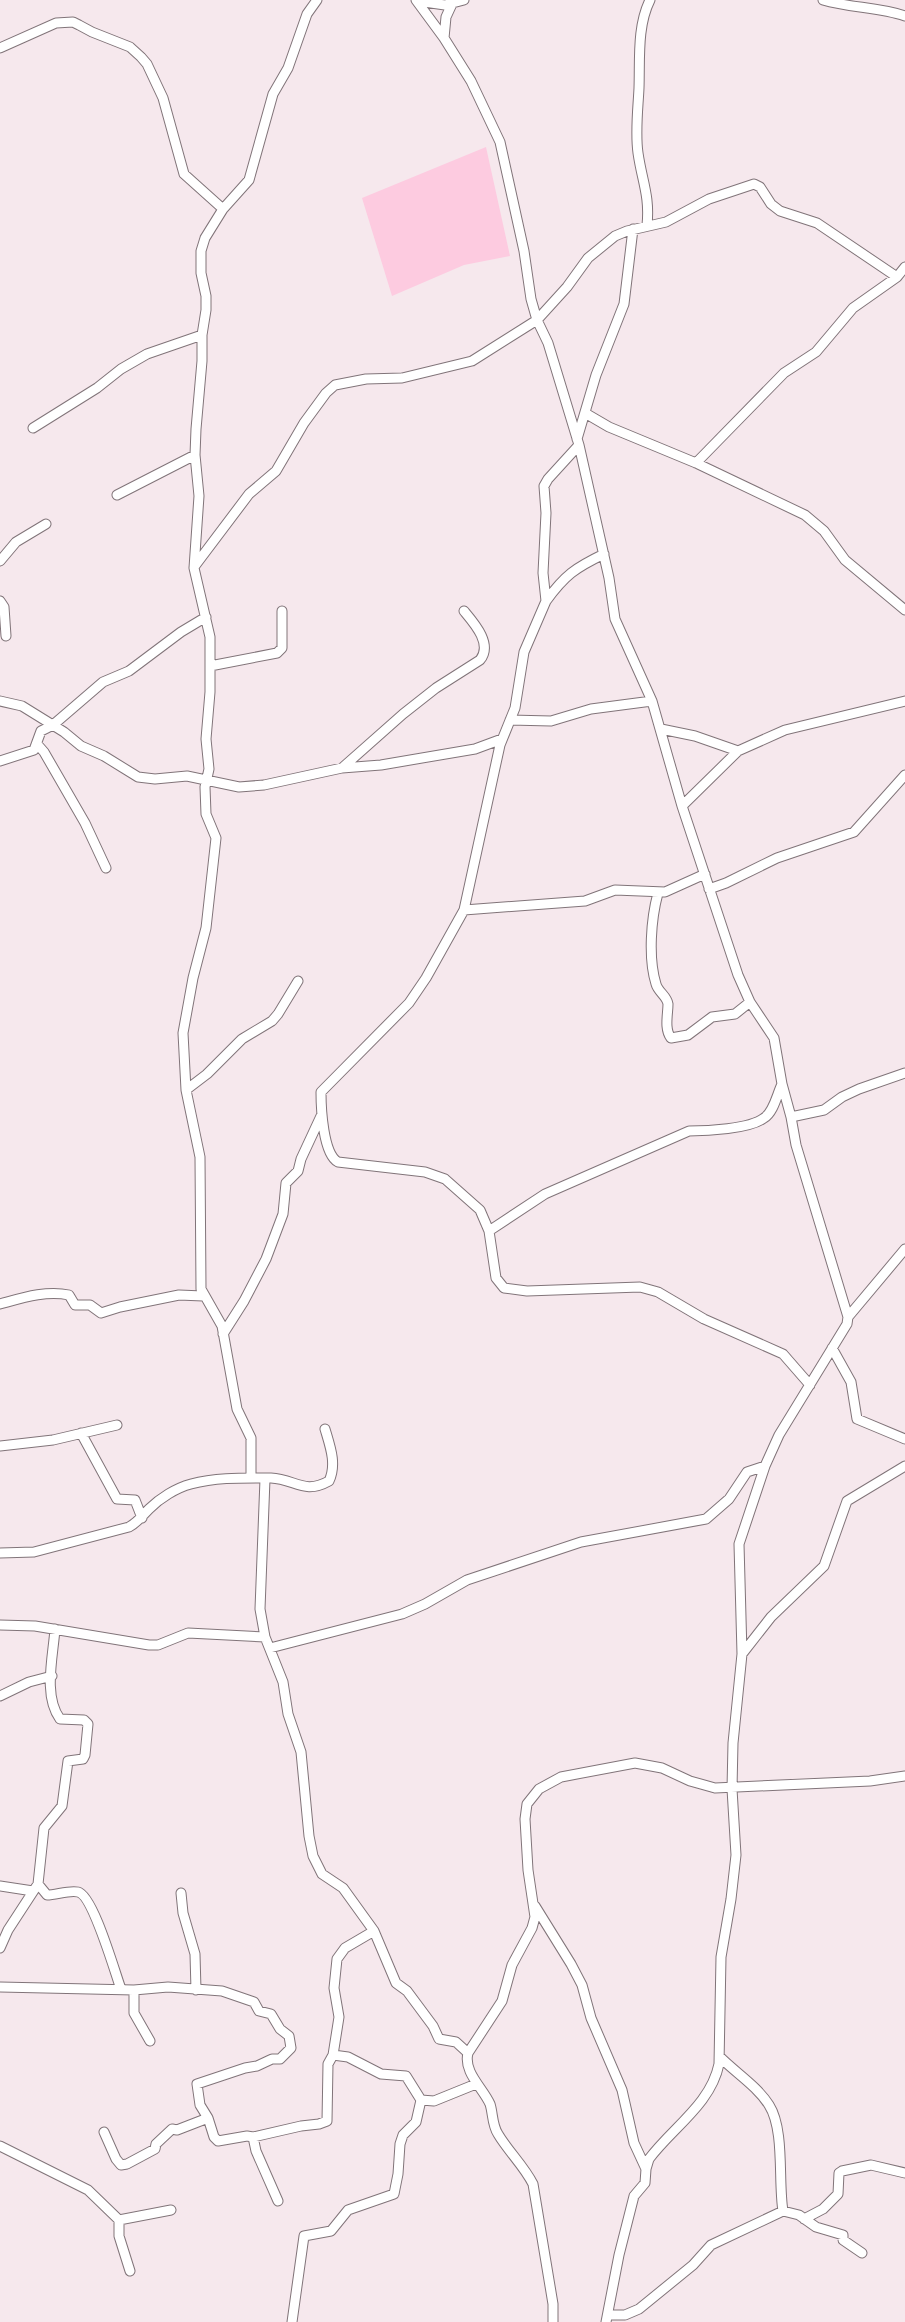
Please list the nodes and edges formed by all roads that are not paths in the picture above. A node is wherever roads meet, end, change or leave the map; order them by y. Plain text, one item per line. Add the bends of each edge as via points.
1 (317, 0) edge
2 (464, 0) edge
3 (650, 0) edge
4 (823, 0) edge
5 (416, 1) edge
6 (452, 4) junction
7 (905, 10) edge
8 (893, 12) junction
9 (905, 16) edge
10 (444, 38) junction
11 (0, 48) edge
12 (223, 209) junction
13 (647, 225) junction
14 (633, 229) junction
15 (905, 267) edge
16 (897, 277) junction
17 (537, 320) junction
18 (202, 336) junction
19 (585, 413) junction
20 (33, 428) dead end
21 (578, 442) junction
22 (195, 455) junction
23 (696, 463) junction
24 (117, 495) dead end
25 (46, 524) dead end
26 (604, 554) junction
27 (0, 561) edge
28 (194, 568) junction
29 (546, 600) junction
30 (0, 601) edge
31 (905, 610) edge
32 (282, 611) dead end
33 (464, 611) dead end
34 (206, 617) junction
35 (6, 636) dead end
36 (210, 666) junction
37 (0, 700) edge
38 (652, 701) junction
39 (905, 701) edge
40 (510, 720) junction
41 (53, 725) junction
42 (661, 729) junction
43 (502, 739) junction
44 (37, 744) junction
45 (738, 751) junction
46 (0, 762) edge
47 (342, 768) junction
48 (905, 775) edge
49 (207, 779) junction
50 (682, 806) junction
51 (106, 868) dead end
52 (705, 874) junction
53 (709, 889) junction
54 (658, 893) junction
55 (464, 910) junction
56 (298, 981) dead end
57 (750, 1002) junction
58 (905, 1073) edge
59 (782, 1084) junction
60 (186, 1090) junction
61 (321, 1116) junction
62 (791, 1117) junction
63 (489, 1231) junction
64 (905, 1249) edge
65 (204, 1296) junction
66 (0, 1304) edge
67 (848, 1318) junction
68 (223, 1334) junction
69 (832, 1348) junction
70 (810, 1385) junction
71 (117, 1425) dead end
72 (325, 1429) dead end
73 (81, 1433) junction
74 (905, 1440) edge
75 (0, 1446) edge
76 (765, 1466) junction
77 (905, 1466) edge
78 (251, 1478) junction
79 (266, 1479) junction
80 (142, 1518) junction
81 (0, 1554) edge
82 (0, 1625) edge
83 (54, 1629) junction
84 (265, 1637) junction
85 (270, 1648) junction
86 (742, 1654) junction
87 (52, 1676) junction
88 (0, 1696) edge
89 (905, 1776) edge
90 (732, 1788) junction
91 (0, 1886) edge
92 (35, 1887) junction
93 (181, 1893) dead end
94 (534, 1905) junction
95 (374, 1931) junction
96 (0, 1948) edge
97 (0, 1988) edge
98 (121, 1989) junction
99 (134, 1990) junction
100 (196, 1990) junction
101 (150, 2041) dead end
102 (468, 2053) junction
103 (333, 2054) junction
104 (720, 2057) junction
105 (476, 2084) junction
106 (421, 2100) junction
107 (208, 2118) junction
108 (104, 2132) dead end
109 (253, 2137) junction
110 (0, 2146) edge
111 (646, 2169) junction
112 (905, 2173) edge
113 (278, 2201) dead end
114 (171, 2210) dead end
115 (784, 2211) junction
116 (804, 2219) junction
117 (119, 2220) junction
118 (862, 2253) dead end
119 (130, 2271) dead end
120 (607, 2319) edge
121 (292, 2322) edge
122 (553, 2322) edge

1 - 12 street via 307,14 288,68 273,94 249,180
2 - 6 street
3 - 13 street via 640,46 637,114 637,151 649,205
4 - 8 street
5 - 6 street
5 - 10 street
6 - 10 street via 446,17
7 - 8 street
8 - 9 street
10 - 17 street via 471,81 500,142
11 - 12 street via 56,23 66,22 80,24 130,47 147,64 163,98 184,174
12 - 18 street via 201,251 206,296
13 - 14 street
13 - 16 street via 675,218 709,199 748,185 757,185 780,211 818,223
14 - 17 street via 615,236 595,251
14 - 19 street via 624,304
15 - 16 street
16 - 23 street via 852,308 816,352 784,373
17 - 21 street via 548,343
17 - 28 street via 466,364 393,380 366,379 335,385 304,422 276,471 250,494
18 - 20 street via 147,354
18 - 22 street
19 - 21 street
19 - 23 street via 609,427
21 - 26 street
21 - 29 street via 544,486 543,573
22 - 24 street
22 - 28 street via 199,496
23 - 31 street via 805,515 824,531 845,560
25 - 27 street via 16,542
26 - 29 street via 577,566
26 - 38 street via 615,618
28 - 34 street
29 - 40 street via 524,652
30 - 35 street via 4,606
32 - 36 street via 282,648 277,653
33 - 47 street via 484,643 483,657 402,714
34 - 36 street
34 - 41 street via 129,670 103,682
36 - 49 street
37 - 41 street via 22,706
38 - 40 street via 583,711 551,721
38 - 42 street
39 - 45 street via 785,730
40 - 43 street
41 - 44 street via 41,731
41 - 49 street via 81,746 138,777
42 - 45 street via 696,736
42 - 50 street
43 - 47 street via 475,749 381,765
43 - 55 street
44 - 46 street via 34,750
44 - 51 street via 85,823
45 - 50 street
47 - 49 street via 264,785 239,787
48 - 53 street via 854,832 777,858 726,884
49 - 60 street via 206,814 216,838 206,928 183,1033
50 - 52 street
52 - 53 street
52 - 54 street
53 - 57 street
54 - 55 street via 615,890 585,901
54 - 57 street via 652,915 652,962 656,985 668,1003 666,1015 671,1038 688,1035 712,1017 735,1014
55 - 61 street via 409,1003 321,1092
56 - 60 street via 272,1021 242,1039
57 - 59 street via 774,1038
58 - 62 street via 859,1089 824,1110
59 - 62 street
59 - 63 street via 764,1119 714,1130 688,1131 545,1194
60 - 65 street via 200,1157 200,1282
61 - 63 street via 330,1154 336,1162 440,1176 480,1210
61 - 68 street via 298,1171 286,1183 283,1214 266,1259
62 - 67 street via 796,1145
63 - 70 street via 496,1278 504,1288 527,1291 648,1288 704,1319 783,1354
64 - 67 street
65 - 66 street via 179,1295 101,1313 90,1305 75,1305 69,1295 59,1294 32,1295
65 - 68 street
67 - 69 street
68 - 78 street via 237,1409 251,1438
69 - 70 street
69 - 74 street via 851,1382 857,1419
70 - 76 street via 779,1435
71 - 73 street
72 - 79 street via 332,1458 329,1481 310,1488
73 - 75 street
73 - 80 street via 117,1499 135,1500
76 - 85 street via 747,1472 729,1499 706,1519 581,1542 467,1580 402,1614
76 - 86 street via 739,1544
77 - 86 street via 847,1500 824,1566 771,1617
78 - 79 street
78 - 80 street via 207,1480 183,1487 166,1496
79 - 84 street via 260,1587
80 - 81 street via 129,1527 34,1552
82 - 83 street
83 - 84 street via 149,1645 158,1645 188,1633
83 - 87 street
84 - 85 street
85 - 95 street via 283,1682 288,1714 301,1752 313,1856 322,1874 343,1888
86 - 90 street via 735,1712
87 - 88 street via 29,1682
87 - 92 street via 54,1709 60,1720 84,1720 89,1727 84,1758 68,1762 62,1806 44,1828
89 - 90 street via 870,1781
90 - 94 street via 700,1785 662,1768 635,1763 561,1778 539,1790 527,1804 525,1819
90 - 104 street via 736,1855 721,1956
91 - 92 street
92 - 96 street
92 - 98 street via 47,1894 82,1894 99,1923
93 - 100 street via 183,1913 195,1954
94 - 102 street via 532,1928 512,1965 502,2001
94 - 111 street via 582,1985 591,2018 622,2090 634,2143
95 - 102 street via 396,1983 407,1992 439,2039 456,2042
95 - 103 street via 345,1948 337,1959 334,1988 339,2017
97 - 98 street
98 - 99 street
99 - 100 street via 168,1987
99 - 101 street via 134,2013
100 - 107 street via 222,1991 254,2002 260,2012 272,2015 291,2042 280,2059 197,2084 200,2105
102 - 105 street via 467,2062
103 - 106 street via 348,2057 381,2074 406,2076
103 - 109 street via 328,2064 327,2120
104 - 111 street via 711,2086 655,2150
104 - 115 street via 770,2106 776,2124
105 - 106 street via 434,2101
105 - 122 street via 490,2104 496,2132 533,2184 553,2304
106 - 121 street via 416,2122 407,2130 400,2144 394,2194 348,2210 331,2231 304,2236
107 - 108 street via 172,2129 155,2149 121,2165
107 - 109 street via 218,2141
109 - 113 street
110 - 117 street via 88,2190
111 - 120 street via 645,2183 634,2196
112 - 116 street via 871,2165 842,2171 838,2194 823,2209
114 - 117 street
115 - 116 street
115 - 120 street via 711,2245 693,2265 639,2309
116 - 118 street via 816,2227 843,2234 847,2245
117 - 119 street via 119,2236

